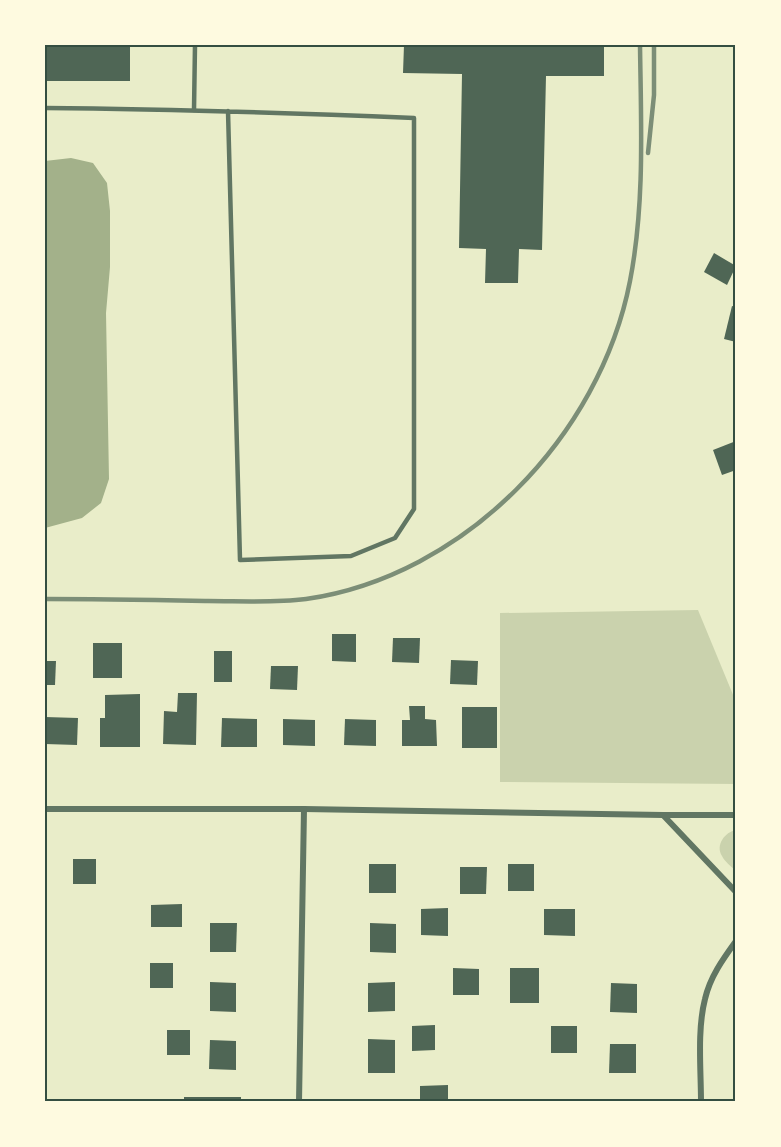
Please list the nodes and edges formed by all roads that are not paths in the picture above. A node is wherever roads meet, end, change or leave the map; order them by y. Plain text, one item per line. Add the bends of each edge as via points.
1 (195, 45) edge
2 (45, 108) edge
3 (194, 110) junction
4 (228, 111) junction
5 (45, 809) edge
6 (304, 809) junction
7 (663, 815) junction
8 (736, 815) edge
9 (736, 892) edge
10 (736, 941) edge
11 (299, 1102) edge
12 (701, 1102) edge

1 - 3 lane
2 - 3 lane
3 - 4 lane
4 - 4 lane via 414,118 414,509 395,538 351,556 240,560
5 - 6 street
6 - 7 street
6 - 11 street
7 - 8 street
7 - 9 street
10 - 12 street via 716,970 705,999

